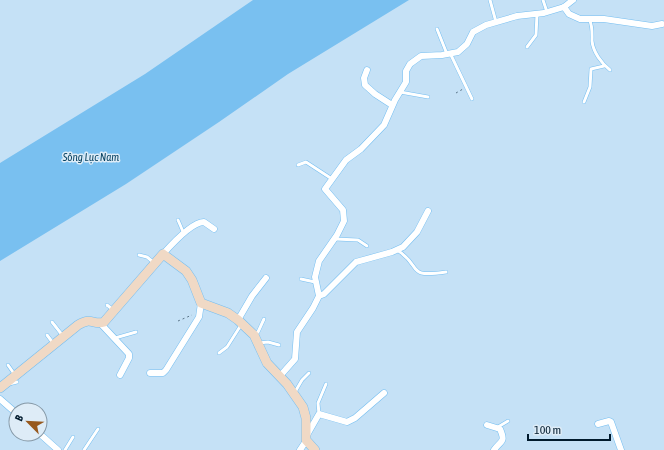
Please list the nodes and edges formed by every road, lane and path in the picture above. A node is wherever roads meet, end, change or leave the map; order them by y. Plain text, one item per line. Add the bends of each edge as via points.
1 (490, 0) edge
2 (543, 0) edge
3 (573, 0) edge
4 (564, 7) junction
5 (547, 12) junction
6 (537, 14) junction
7 (589, 19) junction
8 (496, 22) junction
9 (662, 24) dead end
10 (437, 29) dead end
11 (527, 47) dead end
12 (449, 54) junction
13 (604, 66) junction
14 (367, 70) dead end
15 (610, 70) dead end
16 (466, 88) junction
17 (400, 92) junction
18 (456, 93) dead end
19 (428, 97) dead end
20 (472, 99) dead end
21 (584, 102) dead end
22 (392, 105) junction
23 (298, 165) dead end
24 (332, 179) junction
25 (428, 210) dead end
26 (178, 220) dead end
27 (214, 229) dead end
28 (184, 234) junction
29 (335, 239) junction
30 (367, 246) dead end
31 (398, 250) junction
32 (164, 254) junction
33 (139, 255) dead end
34 (155, 264) junction
35 (446, 272) dead end
36 (266, 278) dead end
37 (301, 279) dead end
38 (316, 282) junction
39 (319, 296) junction
40 (201, 303) junction
41 (107, 305) dead end
42 (115, 312) junction
43 (199, 314) junction
44 (264, 319) dead end
45 (178, 321) dead end
46 (52, 322) dead end
47 (240, 322) junction
48 (101, 324) junction
49 (136, 332) dead end
50 (47, 335) dead end
51 (63, 337) junction
52 (116, 338) junction
53 (257, 339) junction
54 (54, 345) junction
55 (279, 345) dead end
56 (218, 353) dead end
57 (8, 365) dead end
58 (150, 373) dead end
59 (309, 373) dead end
60 (120, 375) dead end
61 (280, 376) junction
62 (16, 378) junction
63 (326, 384) dead end
64 (3, 385) edge
65 (294, 393) junction
66 (384, 393) dead end
67 (0, 399) edge
68 (8, 406) edge
69 (319, 414) junction
70 (508, 421) dead end
71 (598, 424) dead end
72 (487, 425) dead end
73 (498, 427) junction
74 (98, 429) dead end
75 (73, 437) dead end
76 (307, 438) junction
77 (48, 441) edge
78 (58, 450) edge
79 (65, 450) edge
80 (84, 450) edge
81 (300, 450) edge
82 (315, 450) edge
83 (494, 450) edge
84 (621, 450) edge

1 - 8 lane
2 - 5 lane
3 - 4 street
4 - 5 street
4 - 7 street via 574,17
5 - 6 street
6 - 8 street
6 - 11 lane via 536,35
7 - 9 street via 652,26
7 - 13 lane via 592,42
8 - 12 street via 473,32 464,48
10 - 12 lane
12 - 16 lane via 464,79
12 - 17 street via 421,56 410,64 406,71 406,82
13 - 15 lane
13 - 21 lane via 591,69 590,87
14 - 22 street via 365,86
16 - 18 path
16 - 20 lane
17 - 19 lane
17 - 22 street
22 - 24 street via 384,125 361,149 346,160
23 - 24 lane via 306,162
24 - 29 street via 325,191 345,215
25 - 31 street via 417,232
26 - 28 lane
27 - 28 street via 201,222
28 - 32 street
29 - 30 lane via 358,240
29 - 38 street via 319,261
31 - 35 lane via 404,254 414,270 420,273 425,275
31 - 39 street via 356,262
32 - 34 street
32 - 40 street via 189,276
33 - 34 lane via 147,257
34 - 42 street
36 - 47 street via 254,292
37 - 38 lane
38 - 39 street
39 - 61 street via 297,332 295,359
40 - 43 street
40 - 47 street
41 - 42 lane
42 - 48 street
43 - 45 path
43 - 58 street via 166,370 163,373
44 - 53 lane
46 - 51 lane
47 - 53 street
47 - 56 lane via 227,347
48 - 51 street via 86,320
48 - 52 street
49 - 52 lane
50 - 54 lane
51 - 54 street
52 - 60 street via 130,354
53 - 55 lane
53 - 61 street via 267,364
54 - 62 street
57 - 62 lane
59 - 65 lane
61 - 65 street
62 - 64 street
63 - 69 lane via 318,403
65 - 76 street via 305,413
66 - 69 street via 347,422
67 - 68 street
69 - 76 street
70 - 73 lane
71 - 84 street via 611,422
72 - 73 street
73 - 83 street via 503,439
74 - 80 lane
75 - 79 lane
76 - 81 street
76 - 82 street
77 - 78 street

